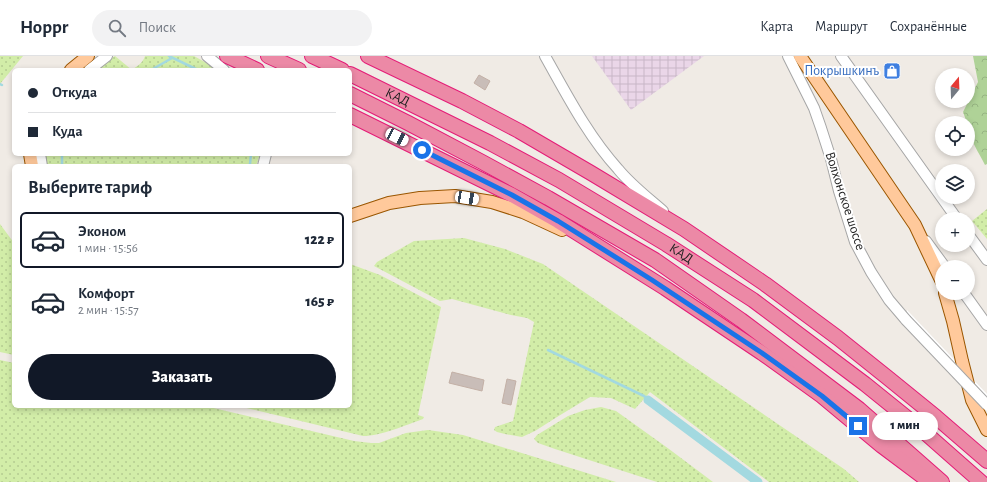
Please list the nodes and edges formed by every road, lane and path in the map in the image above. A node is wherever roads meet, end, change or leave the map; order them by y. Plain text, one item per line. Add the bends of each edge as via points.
1 (88, 56) edge
2 (107, 56) edge
3 (207, 56) edge
4 (227, 56) edge
5 (268, 56) edge
6 (312, 56) edge
7 (368, 56) edge
8 (546, 56) edge
9 (788, 56) edge
10 (800, 56) edge
11 (841, 56) edge
12 (73, 68) edge
13 (92, 68) edge
14 (222, 68) edge
15 (252, 68) edge
16 (295, 68) edge
17 (338, 68) edge
18 (352, 75) edge
19 (352, 95) edge
20 (352, 116) edge
21 (952, 212) edge
22 (352, 215) edge
23 (915, 225) junction
24 (684, 229) junction
25 (975, 243) edge
26 (601, 248) junction
27 (986, 258) edge
28 (940, 260) edge
29 (935, 267) edge
30 (947, 300) edge
31 (969, 300) edge
32 (987, 325) edge
33 (987, 405) edge
34 (987, 430) edge
35 (987, 461) edge
36 (930, 482) edge
37 (942, 482) edge
38 (981, 482) edge

1 - 12 main road
2 - 13 street
3 - 14 street
4 - 15 highway
5 - 16 highway
6 - 17 highway
7 - 24 highway via 519,131
8 - 24 street via 601,149 631,184
9 - 33 street, Волхонское шоссе, bridge via 819,121 855,242 871,272 906,320
10 - 23 main road
11 - 21 street
18 - 38 highway, КАД via 559,180 753,300 871,389
19 - 37 highway, КАД via 482,162 655,260 859,409
20 - 26 highway via 512,195
22 - 26 main road via 420,198 455,196 492,202 523,212
23 - 28 street
23 - 29 main road
24 - 35 highway via 838,338
25 - 27 street
26 - 36 highway via 703,313 804,383
30 - 34 main road via 972,400
31 - 32 street

